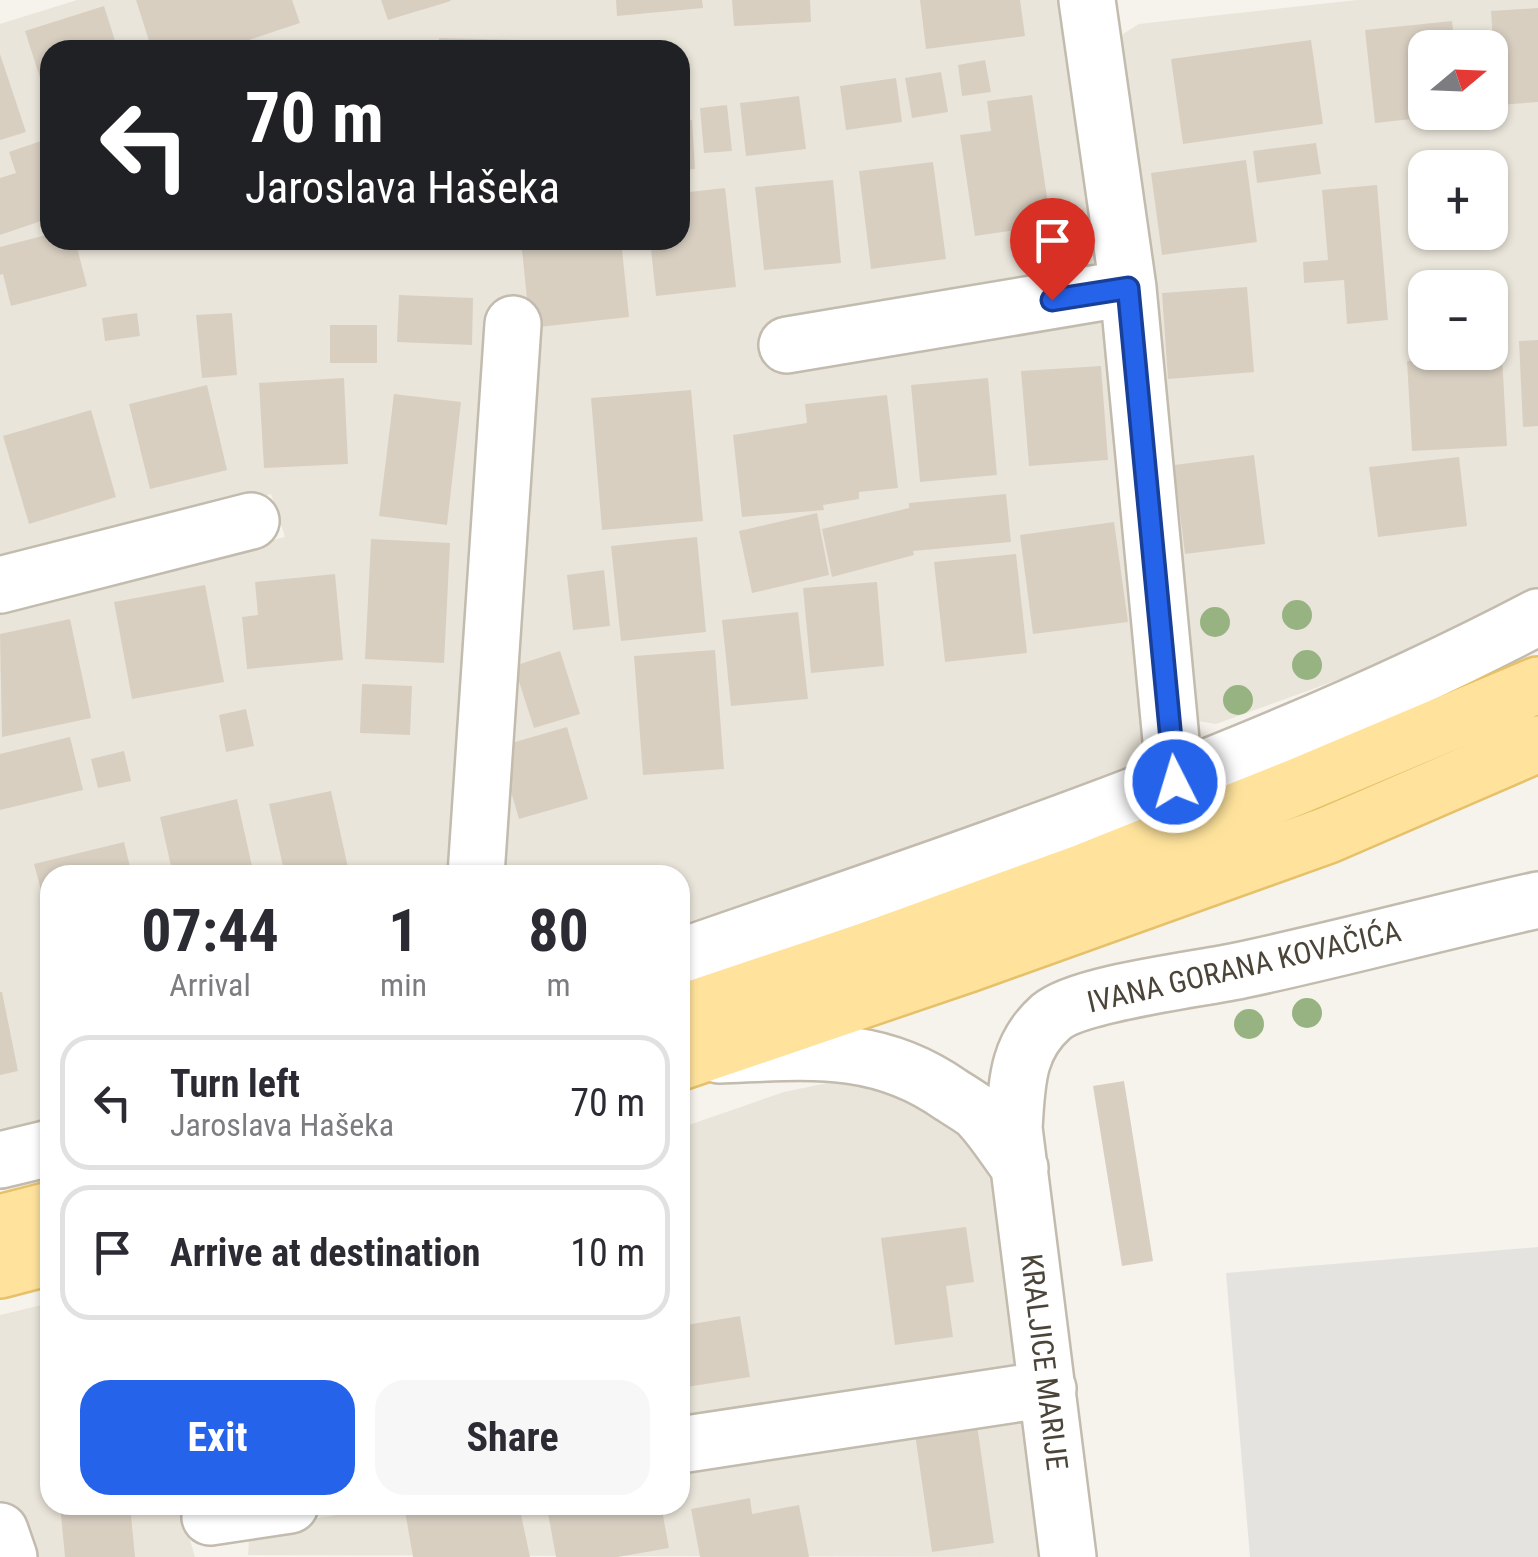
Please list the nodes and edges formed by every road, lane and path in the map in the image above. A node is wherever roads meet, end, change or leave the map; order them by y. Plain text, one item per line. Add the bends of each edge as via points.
1 (1102, 2) edge
2 (1128, 288) junction
3 (513, 324) dead end
4 (787, 345) dead end
5 (251, 520) dead end
6 (0, 584) edge
7 (1538, 617) edge
8 (1538, 685) edge
9 (1538, 744) edge
10 (1175, 782) junction
11 (477, 865) edge
12 (1538, 900) edge
13 (690, 954) edge
14 (690, 1041) edge
15 (690, 1042) edge
16 (690, 1043) edge
17 (40, 1150) edge
18 (0, 1160) edge
19 (1020, 1168) junction
20 (40, 1212) edge
21 (0, 1222) edge
22 (40, 1260) edge
23 (0, 1270) edge
24 (1048, 1389) junction
25 (690, 1443) edge
26 (253, 1515) edge
27 (213, 1526) edge
28 (0, 1531) edge
29 (9, 1557) edge
30 (1068, 1557) edge

1 - 2 street
2 - 4 street
2 - 10 street
3 - 11 street
5 - 6 street
7 - 10 street
8 - 14 main road via 1082,872 864,951
9 - 15 main road via 1328,834 950,970
10 - 13 street
12 - 19 street, IVANA GORANA KOVAČIĆA via 1090,1000 1054,1014 1019,1065 1014,1128
16 - 19 street via 891,1063 978,1113
17 - 18 street
19 - 24 street, KRALJICE MARIJE
20 - 21 main road
22 - 23 main road
24 - 25 street
24 - 30 street, KRALJICE MARIJE
26 - 27 street
28 - 29 street

